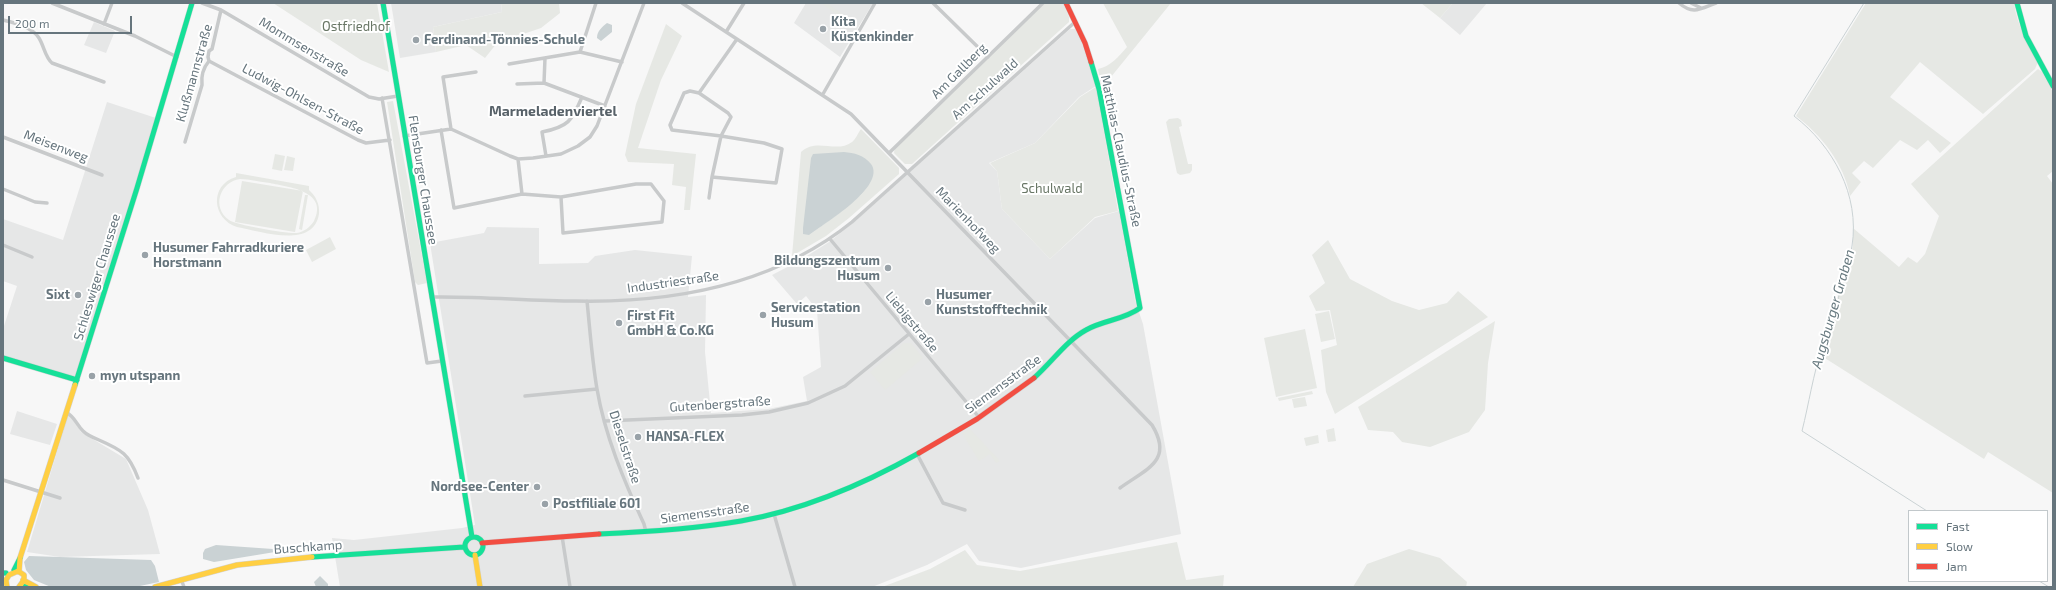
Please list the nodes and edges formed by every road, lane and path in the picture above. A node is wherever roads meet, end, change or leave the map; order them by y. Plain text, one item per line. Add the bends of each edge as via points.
1 (52, 3) edge
2 (112, 3) edge
3 (192, 3) edge
4 (202, 3) edge
5 (383, 3) edge
6 (596, 3) edge
7 (643, 3) edge
8 (682, 3) edge
9 (744, 3) edge
10 (875, 3) edge
11 (932, 3) edge
12 (1043, 3) edge
13 (1066, 3) edge
14 (1679, 3) edge
15 (1691, 3) edge
16 (1716, 3) edge
17 (2017, 3) edge
18 (1701, 8) junction
19 (221, 10) junction
20 (3, 20) edge
21 (1075, 22) junction
22 (104, 24) junction
23 (726, 32) junction
24 (737, 39) junction
25 (580, 52) junction
26 (177, 57) junction
27 (988, 57) junction
28 (545, 58) junction
29 (209, 61) junction
30 (622, 62) junction
31 (509, 64) dead end
32 (476, 72) dead end
33 (104, 82) dead end
34 (544, 83) junction
35 (517, 84) dead end
36 (2053, 86) edge
37 (699, 93) junction
38 (823, 94) junction
39 (398, 96) junction
40 (582, 97) junction
41 (382, 98) junction
42 (604, 106) junction
43 (451, 129) junction
44 (441, 130) junction
45 (404, 136) junction
46 (721, 136) junction
47 (3, 137) edge
48 (390, 140) junction
49 (185, 142) dead end
50 (889, 153) junction
51 (546, 156) junction
52 (518, 159) junction
53 (908, 172) junction
54 (102, 175) dead end
55 (712, 177) junction
56 (3, 189) edge
57 (522, 194) junction
58 (561, 197) junction
59 (709, 198) dead end
60 (47, 204) dead end
61 (830, 240) junction
62 (3, 245) edge
63 (32, 257) dead end
64 (431, 297) junction
65 (587, 301) junction
66 (1140, 308) joint
67 (909, 334) junction
68 (1071, 343) junction
69 (3, 358) edge
70 (442, 361) junction
71 (77, 380) junction
72 (597, 389) junction
73 (525, 396) dead end
74 (66, 412) junction
75 (978, 416) junction
76 (605, 421) junction
77 (918, 454) junction
78 (138, 478) dead end
79 (3, 480) edge
80 (1120, 488) dead end
81 (41, 492) junction
82 (60, 498) dead end
83 (965, 510) dead end
84 (774, 514) junction
85 (646, 532) junction
86 (472, 536) junction
87 (562, 536) junction
88 (482, 543) junction
89 (464, 547) junction
90 (475, 555) junction
91 (16, 571) junction
92 (4, 573) edge
93 (181, 579) junction
94 (23, 580) junction
95 (3, 581) edge
96 (20, 586) edge
97 (7, 587) edge
98 (27, 587) edge
99 (35, 587) edge
100 (155, 587) edge
101 (184, 587) edge
102 (480, 587) edge
103 (570, 587) edge
104 (795, 587) edge

1 - 22 street
2 - 22 street
3 - 26 street, Schleswiger Chaussee
4 - 19 street, Mommsenstraße
5 - 39 street, Flensburger Chaussee
6 - 25 street
7 - 30 street
8 - 23 street, Marienhofweg
9 - 23 street
10 - 38 street
11 - 27 street
12 - 27 street, Am Gallberg
13 - 21 street, Matthias-Claudius-Straße
14 - 18 street via 1693,11
15 - 18 street
16 - 18 street
17 - 36 street via 2024,32
19 - 29 street, Klußmannstraße via 212,49 209,51
19 - 41 street, Mommsenstraße via 369,97
20 - 33 street via 34,32 52,62
21 - 53 street, Am Schulwald
21 - 66 street, Matthias-Claudius-Straße via 1090,57 1099,89
22 - 26 street
23 - 24 street, Marienhofweg
24 - 37 street
24 - 38 street, Marienhofweg
25 - 28 street
25 - 30 street
26 - 71 street, Schleswiger Chaussee
27 - 50 street, Am Gallberg
28 - 31 street
28 - 34 street
29 - 48 street, Ludwig-Ohlsen-Straße via 358,140 366,143
29 - 49 street, Klußmannstraße via 201,79 202,85
30 - 42 street
32 - 43 street via 444,77
34 - 35 street
34 - 40 street
37 - 46 street via 728,112 731,118
37 - 46 street via 684,93 670,125 672,130
38 - 50 street, Marienhofweg via 851,114
39 - 41 street, Mommsenstraße
39 - 45 street, Flensburger Chaussee
40 - 42 street
40 - 51 street via 571,120 556,129 542,132
41 - 48 street, Flensburger Chaussee
42 - 51 street via 590,137 578,146
43 - 44 street
43 - 52 street
44 - 45 street
44 - 57 street via 454,208
45 - 64 street, Flensburger Chaussee
46 - 55 street
46 - 55 street via 764,143 782,149 778,177 776,183
47 - 54 street, Meisenweg
48 - 70 street, Flensburger Chaussee via 428,363
50 - 53 street, Marienhofweg
51 - 52 street
52 - 57 street
53 - 61 street, Industriestraße
53 - 68 street, Marienhofweg
55 - 59 street
56 - 60 street
57 - 58 street
58 - 58 street via 563,233 662,222 664,201 651,184 636,184
61 - 65 street, Industriestraße via 778,268 716,287 655,297
61 - 67 street, Liebigstraße
62 - 63 street
64 - 65 street, Industriestraße
64 - 70 street, Flensburger Chaussee
65 - 72 street, Dieselstraße
66 - 68 street, Siemensstraße via 1134,313 1107,320 1084,331
67 - 75 street, Liebigstraße
67 - 76 street, Gutenbergstraße via 845,386 808,403 742,415
68 - 75 street, Siemensstraße via 1034,378
68 - 80 street, Marienhofweg via 1152,425 1160,442 1159,457 1155,462
69 - 71 street
70 - 86 street, Flensburger Chaussee
71 - 74 street, Schleswiger Chaussee
72 - 73 street
72 - 76 street, Dieselstraße
74 - 78 street via 73,416 83,431 127,455
74 - 81 street, Schleswiger Chaussee
75 - 77 street, Siemensstraße
76 - 85 street, Dieselstraße via 617,461
77 - 83 street via 943,503
77 - 84 street, Siemensstraße via 843,490
79 - 81 street
81 - 82 street
81 - 91 street, Schleswiger Chaussee
84 - 85 street, Siemensstraße via 718,525
84 - 104 street
85 - 87 street, Siemensstraße
86 - 88 street via 479,538
86 - 89 street
87 - 88 street, Siemensstraße
87 - 103 street
88 - 90 street via 482,551
89 - 90 street via 469,554
89 - 93 street, Buschkamp via 274,560 237,565
90 - 102 street
91 - 92 street
91 - 94 street
92 - 95 street
93 - 100 street, Buschkamp
93 - 101 street
94 - 96 street
94 - 99 street
95 - 97 street
96 - 98 street

